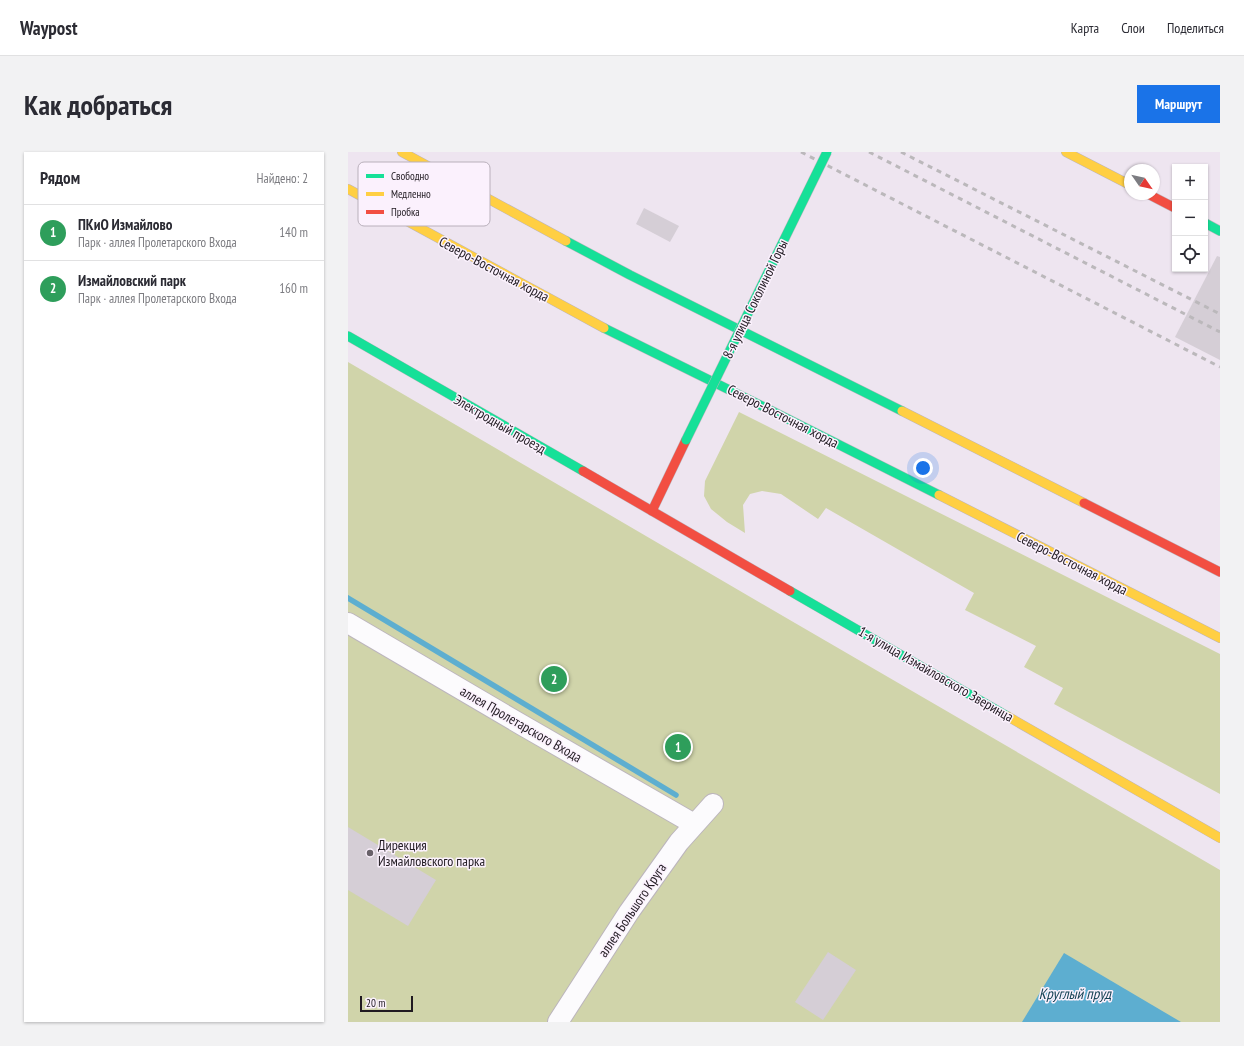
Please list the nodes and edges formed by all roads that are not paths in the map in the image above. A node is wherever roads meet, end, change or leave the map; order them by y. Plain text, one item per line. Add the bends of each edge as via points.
1 (402, 152) edge
2 (827, 152) edge
3 (1066, 152) edge
4 (420, 162) edge
5 (1124, 182) edge
6 (348, 189) edge
7 (358, 194) edge
8 (490, 200) edge
9 (1160, 200) edge
10 (1172, 206) edge
11 (1208, 225) edge
12 (416, 226) edge
13 (1220, 231) edge
14 (348, 336) edge
15 (652, 511) junction
16 (1220, 572) edge
17 (348, 623) edge
18 (1220, 638) edge
19 (713, 804) dead end
20 (694, 824) junction
21 (1220, 838) edge
22 (558, 1022) edge

1 - 4 main road
2 - 15 main road, 8-я улица Соколиной Горы, bridge
3 - 5 main road
6 - 7 main road, Северо-Восточная хорда
8 - 16 main road via 630,275
9 - 10 main road
11 - 13 main road
12 - 18 main road, Северо-Восточная хорда via 603,328 764,406
14 - 15 main road, Электродный проезд
15 - 21 main road, 1-я улица Измайловского Зверинца
17 - 20 street, аллея Пролетарского Входа
19 - 20 street, аллея Большого Круга
20 - 22 street, аллея Большого Круга via 629,912

